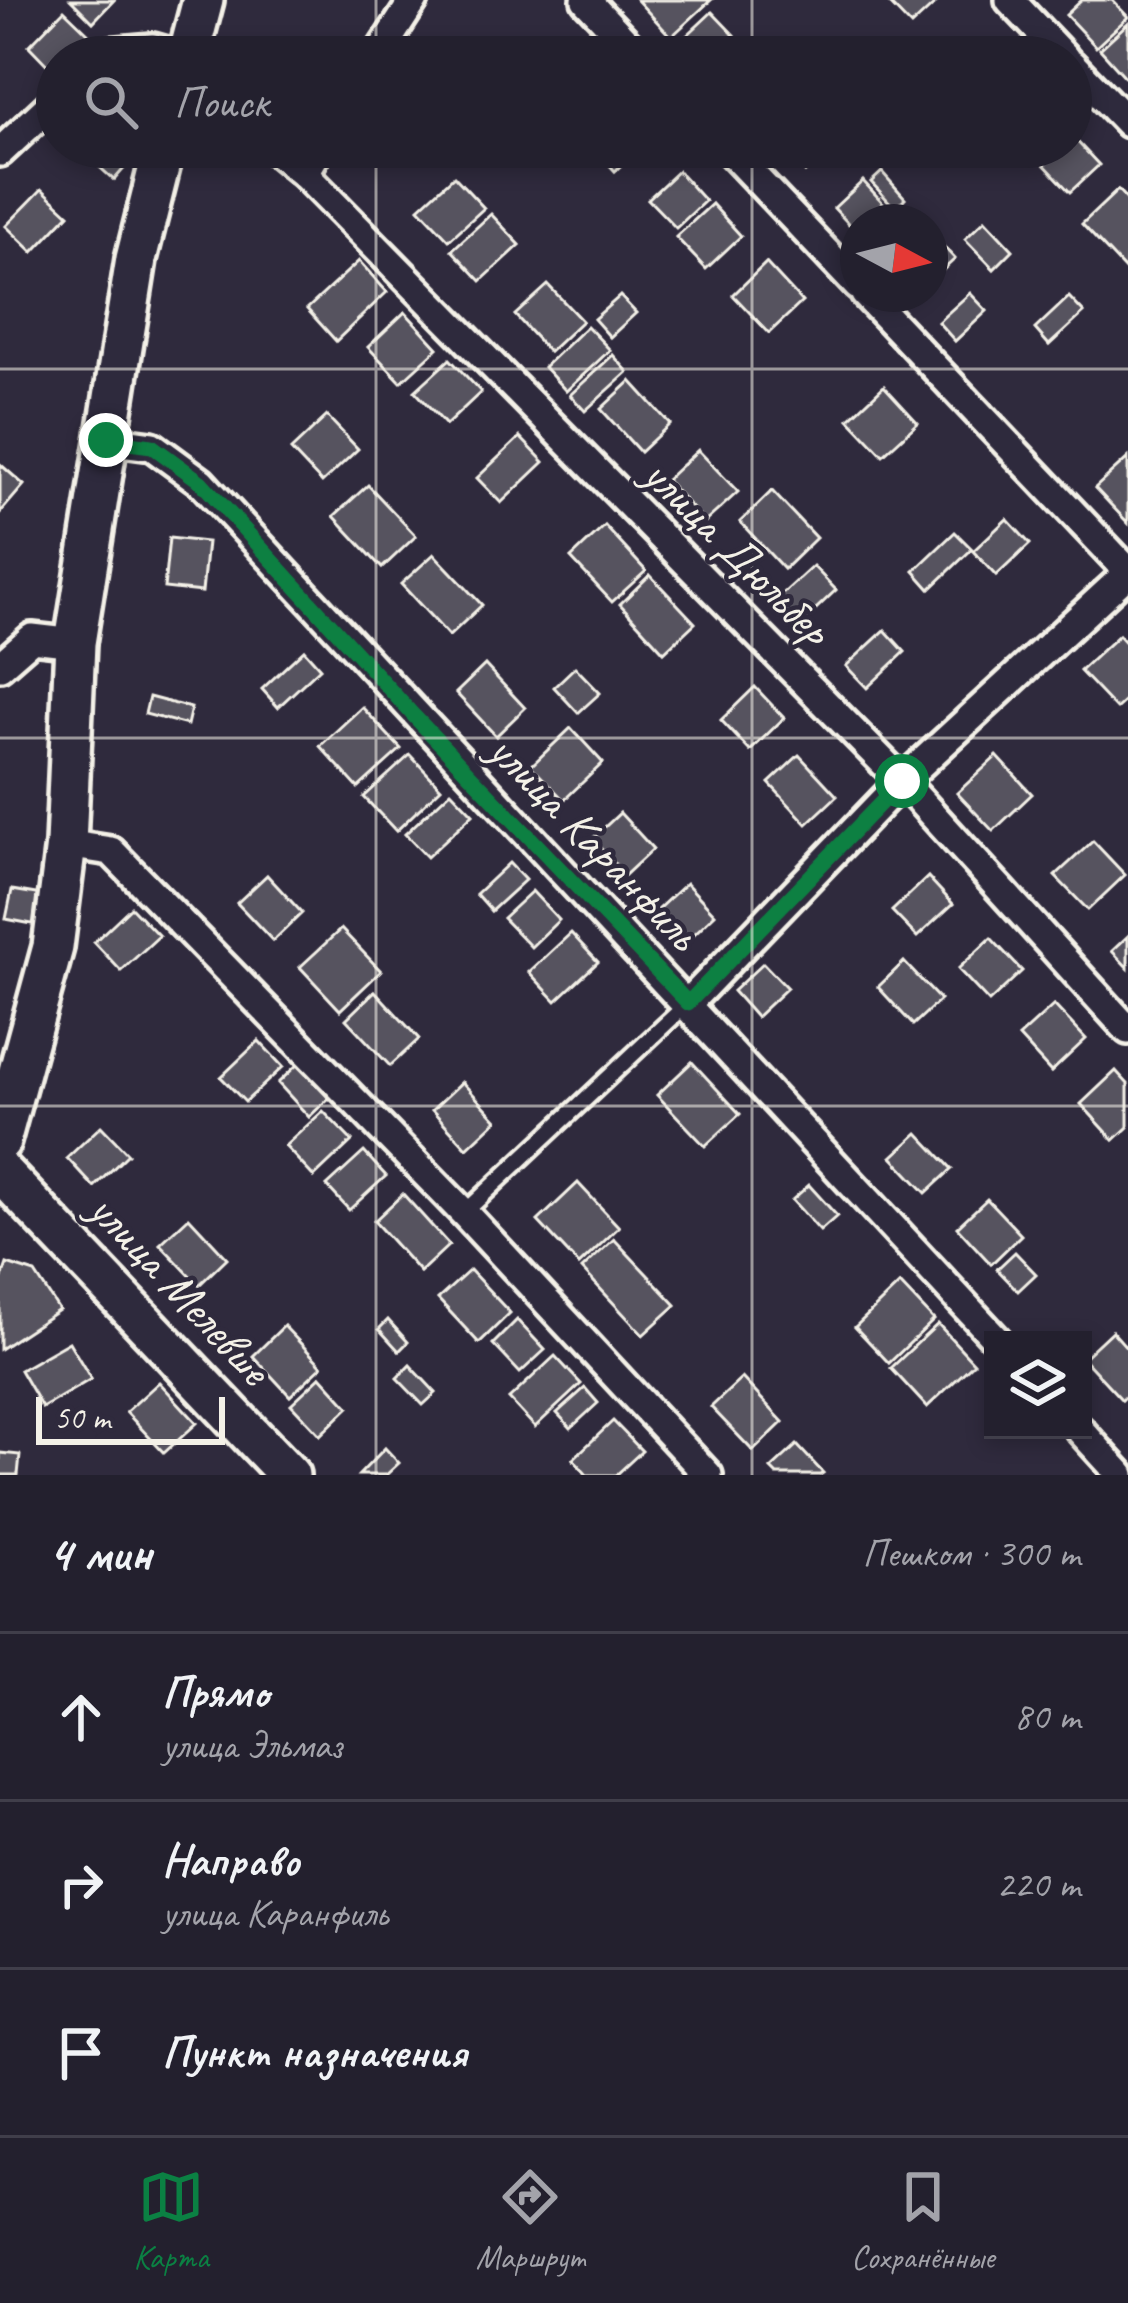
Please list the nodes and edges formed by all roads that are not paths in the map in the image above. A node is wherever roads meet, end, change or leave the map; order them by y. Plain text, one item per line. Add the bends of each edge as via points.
1 (203, 0) edge
2 (414, 0) edge
3 (586, 0) edge
4 (1010, 0) edge
5 (192, 36) edge
6 (390, 36) edge
7 (620, 36) edge
8 (1044, 36) edge
9 (1092, 86) edge
10 (36, 119) edge
11 (1128, 123) edge
12 (0, 152) edge
13 (159, 168) edge
14 (297, 168) edge
15 (308, 168) edge
16 (746, 168) edge
17 (304, 174) junction
18 (840, 267) edge
19 (882, 312) edge
20 (106, 440) junction
21 (1128, 572) edge
22 (75, 643) junction
23 (0, 666) edge
24 (902, 781) junction
25 (66, 844) junction
26 (688, 1003) junction
27 (1128, 1030) edge
28 (0, 1141) edge
29 (0, 1171) edge
30 (464, 1213) junction
31 (989, 1331) edge
32 (1088, 1439) edge
33 (289, 1475) edge
34 (708, 1475) edge
35 (1121, 1475) edge

1 - 5 street
2 - 6 street
3 - 7 street
4 - 8 street
9 - 11 street
10 - 12 street
13 - 20 street
14 - 17 street, улица Дюльбер
15 - 17 street
16 - 18 street
17 - 24 street, улица Дюльбер
19 - 21 street
20 - 22 street
20 - 26 street, улица Каранфиль via 152,446 201,482
21 - 24 street
22 - 23 street via 32,638
22 - 25 street
24 - 26 street
24 - 27 street, улица Дюльбер
25 - 28 street via 53,947
25 - 30 street via 110,851
26 - 30 lane
26 - 31 street, улица Каранфиль
29 - 33 street, улица Мелевше
30 - 34 street
32 - 35 street

